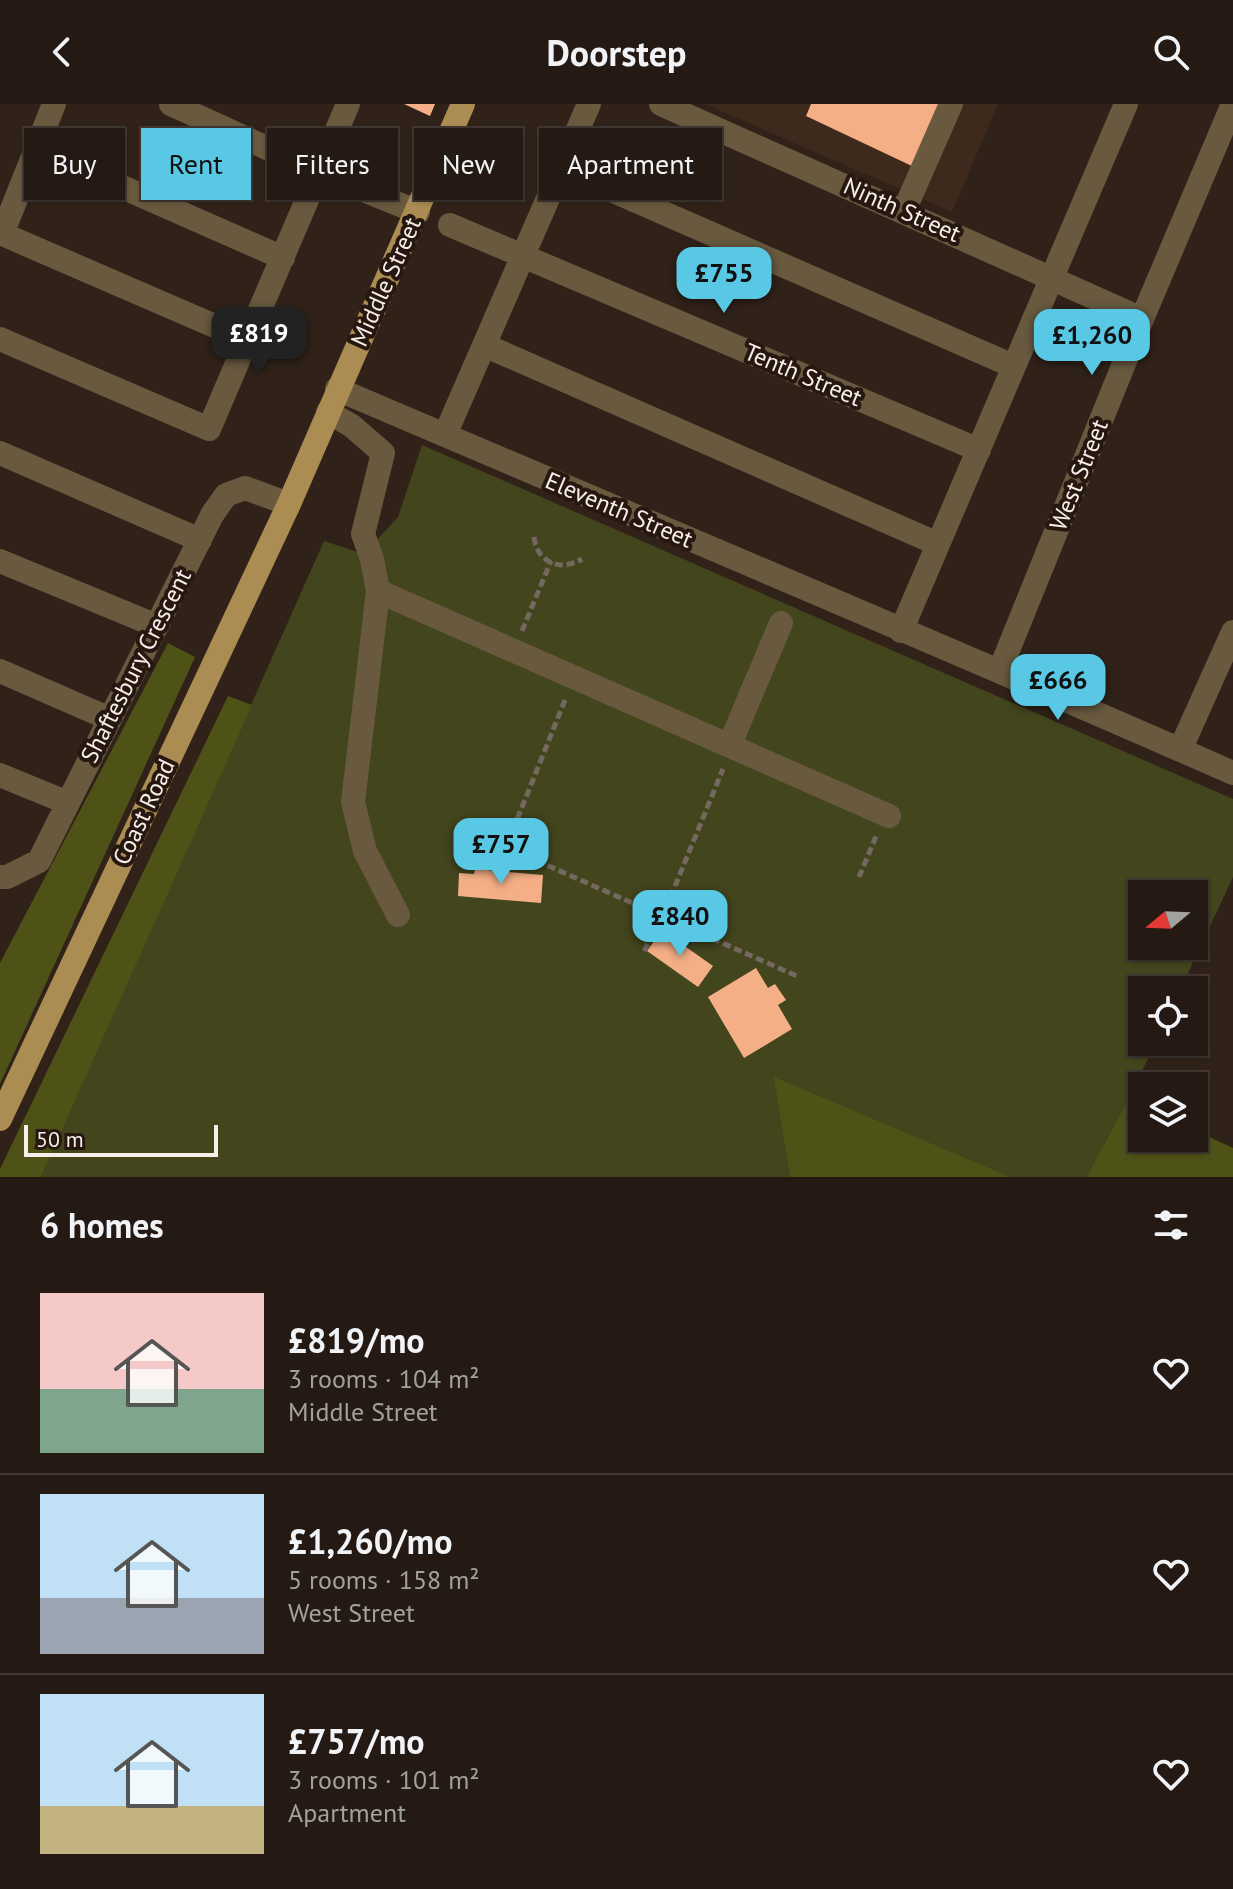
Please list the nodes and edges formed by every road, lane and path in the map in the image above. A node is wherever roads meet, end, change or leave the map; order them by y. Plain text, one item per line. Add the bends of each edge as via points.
1 (54, 104) edge
2 (171, 104) edge
3 (348, 104) edge
4 (463, 104) edge
5 (589, 104) edge
6 (661, 104) edge
7 (951, 104) edge
8 (1126, 104) edge
9 (1233, 104) edge
10 (44, 128) edge
11 (338, 128) edge
12 (578, 128) edge
13 (267, 148) edge
14 (24, 178) edge
15 (125, 188) edge
16 (307, 200) edge
17 (388, 200) edge
18 (548, 200) edge
19 (634, 200) edge
20 (904, 211) junction
21 (418, 212) junction
22 (450, 225) dead end
23 (1, 234) edge
24 (524, 256) junction
25 (283, 258) junction
26 (1051, 276) junction
27 (1142, 319) junction
28 (0, 339) edge
29 (247, 340) junction
30 (484, 345) junction
31 (1013, 366) junction
32 (332, 401) junction
33 (445, 435) junction
34 (979, 450) junction
35 (0, 453) edge
36 (289, 504) junction
37 (534, 537) dead end
38 (200, 540) junction
39 (938, 544) junction
40 (582, 559) dead end
41 (0, 561) edge
42 (551, 561) junction
43 (378, 591) junction
44 (781, 623) dead end
45 (157, 626) junction
46 (901, 631) junction
47 (1233, 632) edge
48 (514, 651) junction
49 (1000, 670) junction
50 (0, 671) edge
51 (574, 676) junction
52 (110, 719) junction
53 (1180, 750) junction
54 (727, 755) junction
55 (1233, 773) edge
56 (0, 775) edge
57 (68, 803) junction
58 (886, 815) joint
59 (0, 877) edge
60 (859, 877) dead end
61 (398, 915) dead end
62 (662, 918) junction
63 (644, 951) dead end
64 (799, 977) dead end
65 (0, 1119) edge

1 - 10 street
2 - 13 street
3 - 11 street
4 - 21 main road, Middle Street
5 - 12 street
6 - 20 street, Ninth Street
7 - 20 street
8 - 26 street
9 - 27 street, West Street
14 - 23 street
15 - 25 street
16 - 25 street
17 - 21 street
18 - 24 street
19 - 31 street
20 - 26 street, Ninth Street
21 - 32 main road, Middle Street
22 - 24 street, Tenth Street
23 - 29 street
24 - 30 street
24 - 34 street, Tenth Street
25 - 29 street
26 - 27 street, Ninth Street
26 - 31 street
27 - 49 street, West Street
28 - 29 street via 209,429
30 - 33 street
30 - 39 street
31 - 34 street
32 - 33 street, Eleventh Street
32 - 36 main road, Middle Street
32 - 43 street via 383,453 363,534
33 - 46 street, Eleventh Street
34 - 39 street
35 - 38 street
36 - 38 street, Shaftesbury Crescent via 245,488 226,495
36 - 65 main road, Coast Road
37 - 42 path via 540,554
38 - 45 street, Shaftesbury Crescent
39 - 46 street
40 - 42 path via 570,566
41 - 45 street
42 - 48 path
43 - 48 street
43 - 61 street via 353,802 365,851
44 - 54 street
45 - 52 street, Shaftesbury Crescent
46 - 49 street, Eleventh Street
47 - 53 street
48 - 51 street
49 - 53 street, Eleventh Street
50 - 52 street
51 - 54 street
51 - 62 path via 506,847
52 - 57 street, Shaftesbury Crescent
53 - 55 street, Eleventh Street
54 - 58 street
54 - 62 path
56 - 57 street
57 - 59 street, Shaftesbury Crescent via 39,861
58 - 60 path
62 - 63 path
62 - 64 path

